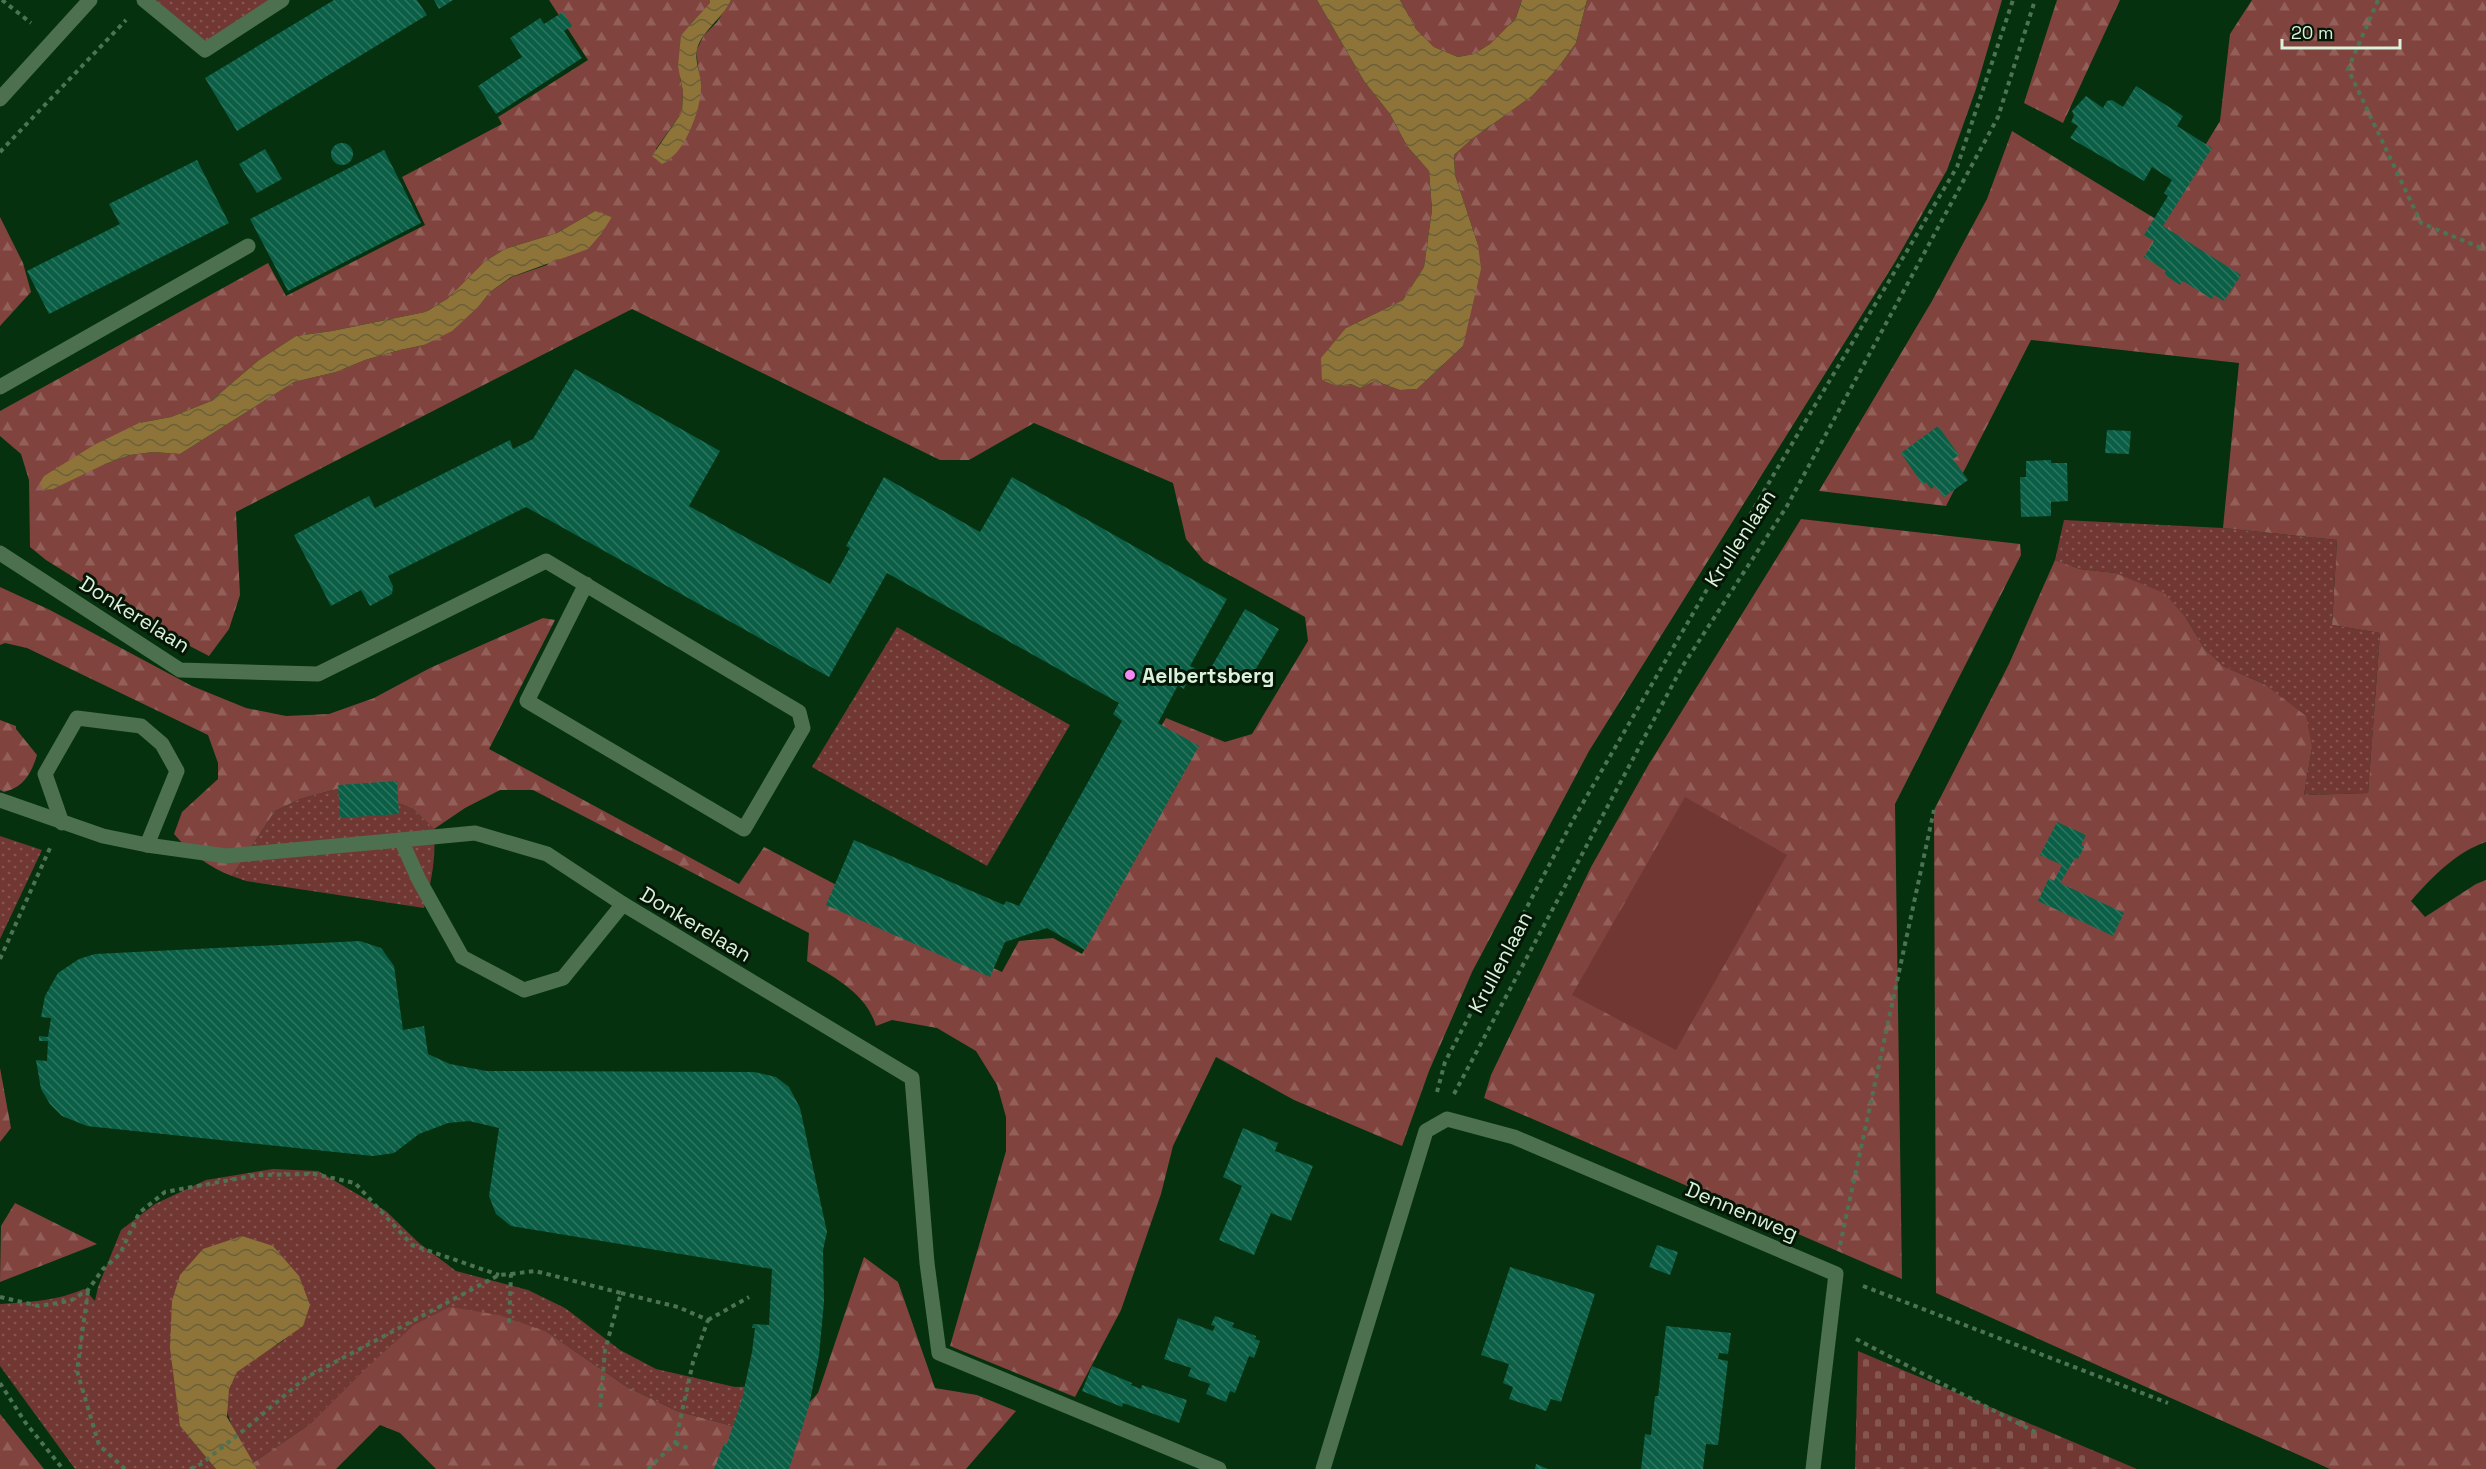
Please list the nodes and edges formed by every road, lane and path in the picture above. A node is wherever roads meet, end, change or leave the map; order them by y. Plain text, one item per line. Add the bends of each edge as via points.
1 (2, 0) edge
2 (90, 0) edge
3 (282, 0) edge
4 (2013, 0) edge
5 (2035, 0) edge
6 (2378, 0) edge
7 (144, 1) edge
8 (53, 40) junction
9 (0, 99) edge
10 (0, 152) edge
11 (248, 246) dead end
12 (2486, 250) edge
13 (0, 387) edge
14 (0, 553) edge
15 (586, 584) junction
16 (0, 800) edge
17 (1934, 810) dead end
18 (62, 823) junction
19 (401, 840) junction
20 (147, 845) junction
21 (623, 904) junction
22 (0, 960) edge
23 (1456, 1088) dead end
24 (1426, 1131) junction
25 (510, 1274) junction
26 (1836, 1274) junction
27 (499, 1275) junction
28 (88, 1290) junction
29 (621, 1293) junction
30 (0, 1297) edge
31 (748, 1297) dead end
32 (708, 1320) junction
33 (509, 1325) dead end
34 (1832, 1327) junction
35 (0, 1383) edge
36 (2168, 1403) dead end
37 (600, 1410) dead end
38 (2039, 1434) dead end
39 (675, 1443) junction
40 (690, 1449) dead end
41 (63, 1469) edge
42 (125, 1469) edge
43 (190, 1469) edge
44 (648, 1469) edge
45 (1219, 1469) edge
46 (1323, 1469) edge
47 (1814, 1469) edge

1 - 8 path
2 - 8 street
3 - 7 street via 205,50
4 - 24 path via 1957,167 1573,820 1445,1062
5 - 23 path, Krullenlaan via 1998,117 1787,506 1682,667
6 - 12 path via 2348,69 2421,223
7 - 10 path
8 - 9 street
11 - 13 street
14 - 15 street, Donkerelaan via 180,670 318,674 546,561
15 - 15 street, Donkerelaan via 799,712 803,728 744,830 527,701
16 - 18 street
17 - 26 path
18 - 20 street
18 - 20 street via 45,774 77,718 141,726 162,744 177,771
18 - 22 path
19 - 20 street via 226,856
19 - 21 street via 475,833 547,854
19 - 21 street, Donkerelaan via 462,957 524,990 563,978
21 - 45 street, Donkerelaan via 912,1078 927,1263 939,1353
24 - 26 street, Dennenweg via 1447,1119 1514,1137
24 - 46 street
25 - 27 path
25 - 29 path via 535,1271
25 - 33 path
26 - 34 street
26 - 36 path
27 - 28 path via 412,1245 355,1183 314,1174 257,1175 165,1192 139,1213 120,1254
27 - 43 path via 305,1378
28 - 30 path via 70,1301 39,1306
28 - 42 path via 77,1371 99,1445
29 - 32 path via 678,1307
29 - 37 path via 605,1350
31 - 32 path
32 - 39 path via 693,1362
34 - 38 path
34 - 47 street
35 - 41 path
39 - 40 path
39 - 44 path

